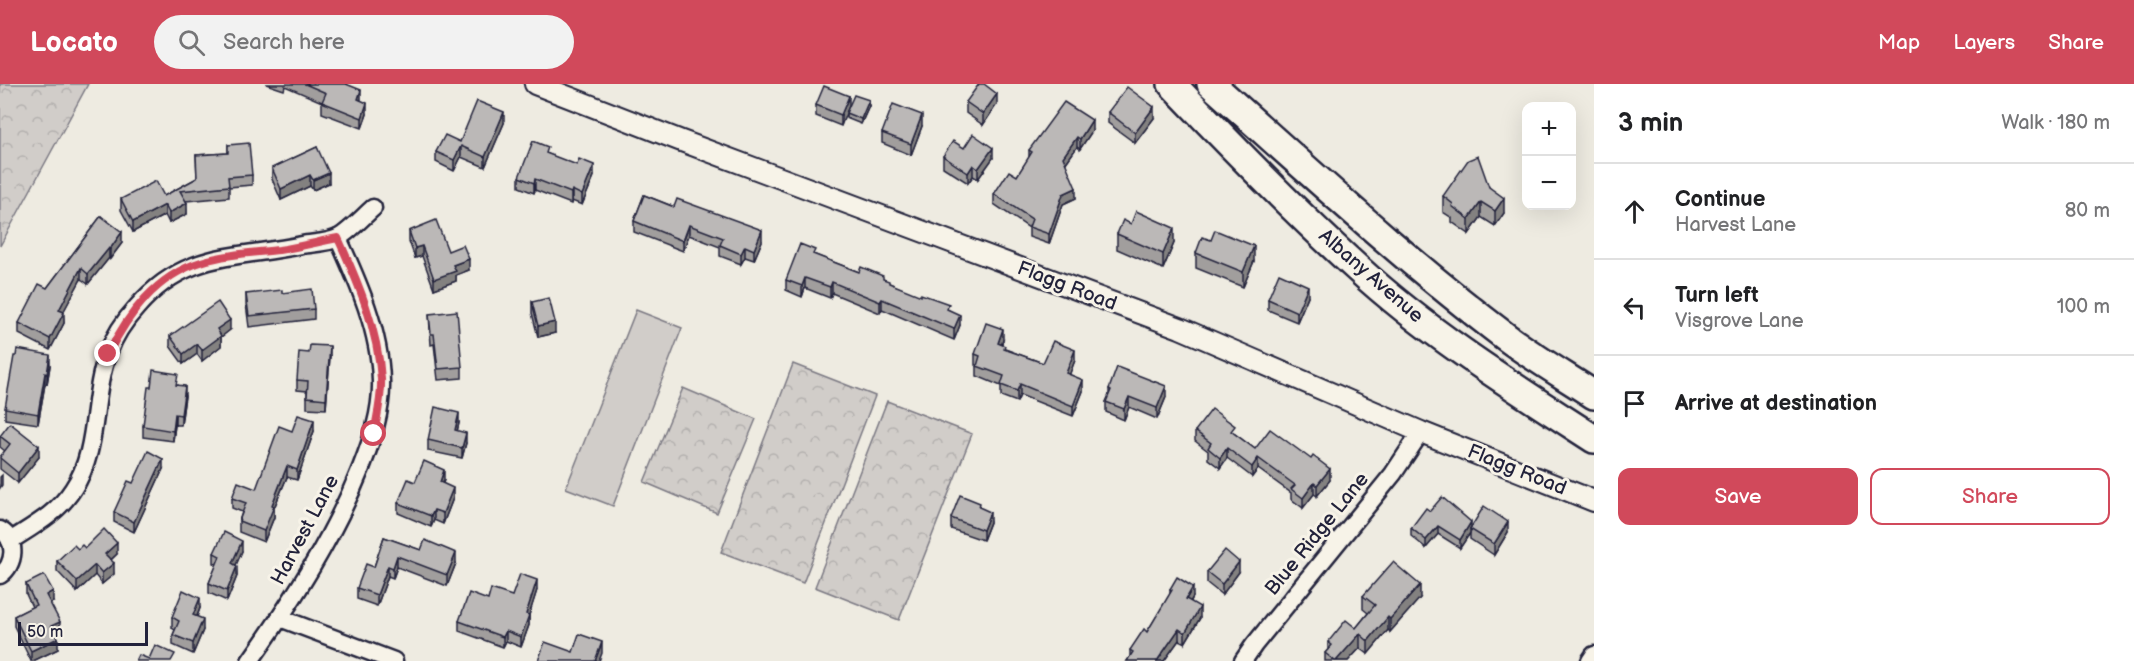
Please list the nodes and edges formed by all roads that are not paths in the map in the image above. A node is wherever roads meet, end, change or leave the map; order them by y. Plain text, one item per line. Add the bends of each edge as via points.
1 (535, 84) edge
2 (1172, 84) edge
3 (1211, 84) edge
4 (373, 208) dead end
5 (338, 238) junction
6 (1594, 395) edge
7 (1421, 432) junction
8 (1594, 439) edge
9 (1594, 501) edge
10 (5, 535) edge
11 (0, 575) edge
12 (280, 618) junction
13 (1594, 655) edge
14 (250, 661) edge
15 (394, 661) edge
16 (1243, 661) edge
17 (1590, 661) edge

1 - 7 street, Flagg Road via 1180,328
2 - 8 highway, Albany Avenue via 1358,269 1485,369
3 - 6 highway, Albany Avenue via 1459,300 1509,339
4 - 5 street
5 - 10 street via 201,262 154,289 136,307 108,354 91,441 82,474 73,489 49,516
5 - 12 street, Harvest Lane via 360,287 376,344 381,397 374,434 350,495
7 - 9 street, Flagg Road
7 - 16 street, Blue Ridge Lane via 1393,474
10 - 11 street via 12,558
12 - 14 street, Harvest Lane
12 - 15 street
13 - 17 street

